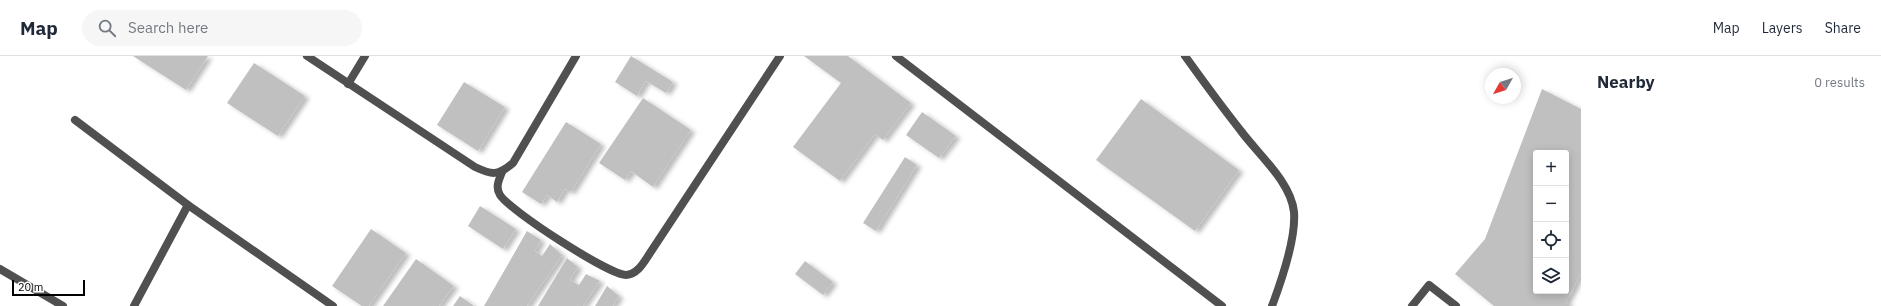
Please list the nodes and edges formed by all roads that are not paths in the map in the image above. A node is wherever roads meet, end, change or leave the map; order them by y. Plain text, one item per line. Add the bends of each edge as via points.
1 (307, 56) edge
2 (365, 56) edge
3 (576, 56) edge
4 (780, 56) edge
5 (896, 56) edge
6 (1185, 56) edge
7 (348, 84) junction
8 (75, 120) dead end
9 (502, 172) junction
10 (188, 205) junction
11 (0, 269) edge
12 (63, 306) edge
13 (134, 306) edge
14 (333, 306) edge
15 (1222, 306) edge
16 (1272, 306) edge
17 (1412, 306) edge
18 (1456, 306) edge

1 - 7 street
2 - 7 street
3 - 9 street via 513,163
4 - 9 street via 647,258 634,273 626,275 613,272 513,208 500,196 497,186
5 - 15 street
6 - 16 street via 1288,192 1294,211 1292,234
7 - 9 street via 475,166 488,173
8 - 10 street
10 - 13 street
10 - 14 street
11 - 12 street
17 - 18 street via 1429,285

